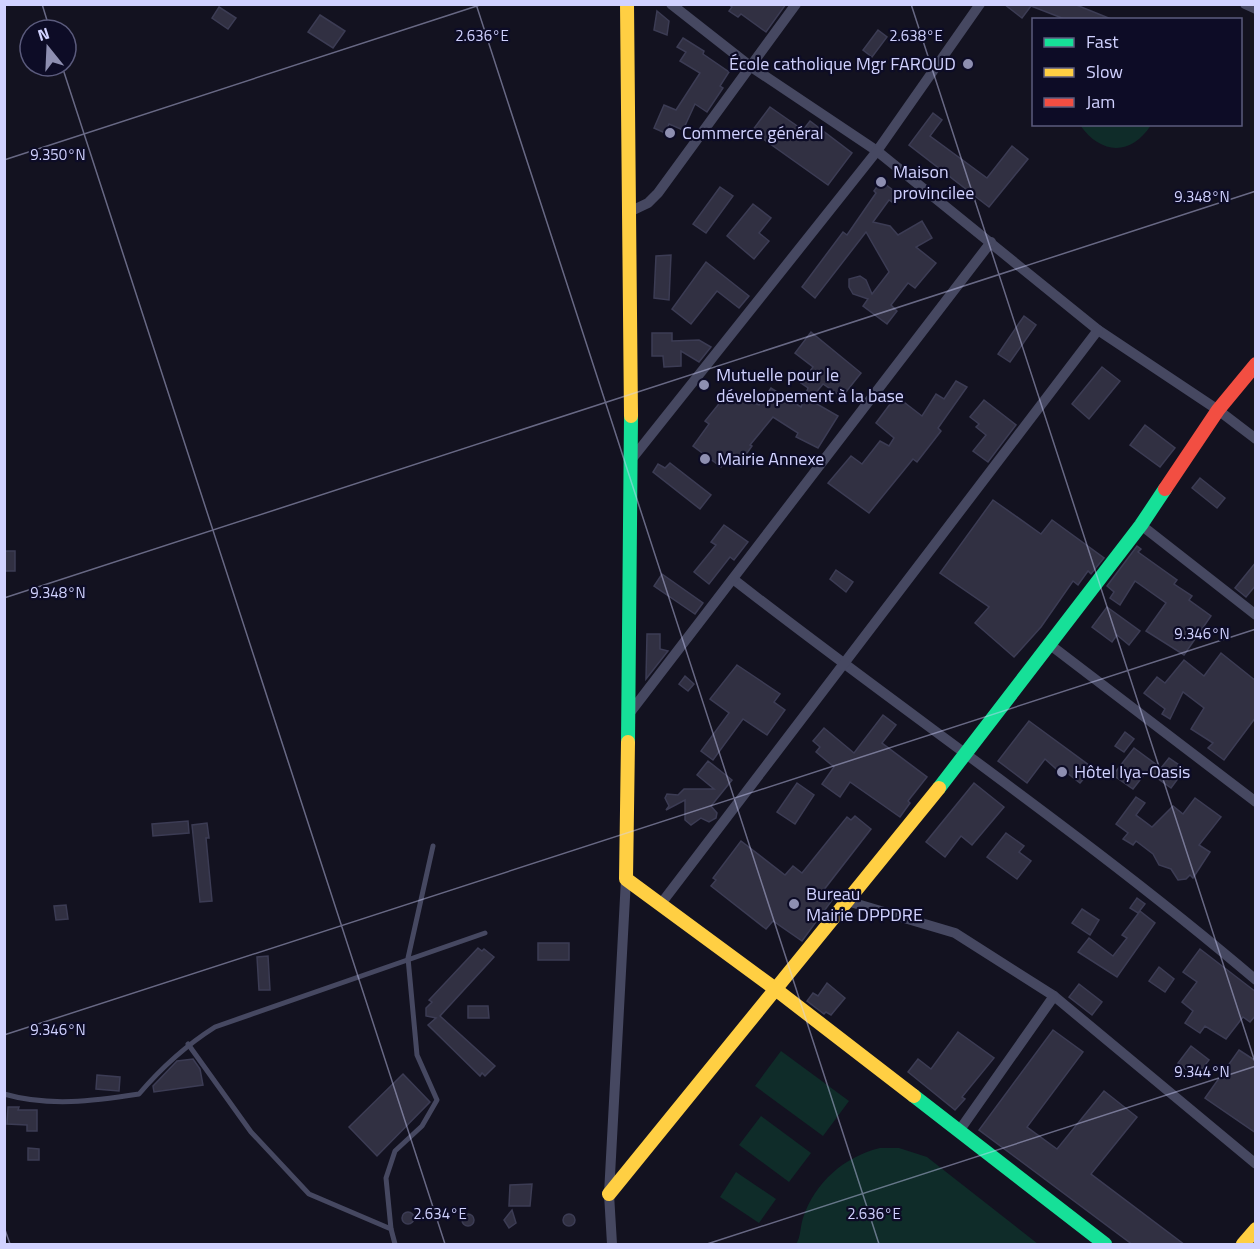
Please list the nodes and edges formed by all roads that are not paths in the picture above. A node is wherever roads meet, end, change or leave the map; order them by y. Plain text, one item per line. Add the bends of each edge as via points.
1 (627, 4) edge
2 (671, 4) edge
3 (796, 4) edge
4 (980, 4) edge
5 (1245, 4) edge
6 (1256, 9) edge
7 (750, 66) junction
8 (877, 151) junction
9 (627, 213) junction
10 (992, 242) junction
11 (1098, 330) junction
12 (1256, 364) edge
13 (1218, 410) junction
14 (1256, 439) edge
15 (631, 460) junction
16 (1141, 525) junction
17 (733, 579) junction
18 (1256, 615) edge
19 (1049, 644) junction
20 (843, 665) junction
21 (629, 714) junction
22 (967, 753) junction
23 (1256, 802) edge
24 (433, 846) dead end
25 (626, 879) junction
26 (847, 901) junction
27 (660, 905) junction
28 (484, 933) dead end
29 (408, 958) junction
30 (1256, 980) edge
31 (774, 988) junction
32 (1054, 996) junction
33 (188, 1044) junction
34 (4, 1094) edge
35 (958, 1131) junction
36 (1256, 1164) edge
37 (609, 1194) junction
38 (391, 1229) junction
39 (1256, 1229) edge
40 (395, 1245) edge
41 (612, 1245) edge
42 (1105, 1245) edge
43 (1243, 1245) edge

1 - 9 street
2 - 7 street
3 - 7 street
4 - 8 street
5 - 6 street
7 - 8 street
7 - 9 street via 658,193
8 - 10 street
8 - 15 street
9 - 15 street
10 - 11 street
10 - 17 street
11 - 13 street
11 - 20 street
12 - 13 street
13 - 14 street
13 - 16 street
15 - 21 street
16 - 18 street
16 - 19 street
17 - 20 street
17 - 21 street
19 - 22 street
19 - 23 street
20 - 22 street
20 - 27 street
21 - 25 street
22 - 26 street
22 - 30 street via 1166,904
24 - 29 lane
25 - 27 street
25 - 37 street
26 - 31 street
26 - 32 street via 955,933
27 - 31 street
28 - 29 lane
29 - 33 lane via 215,1027
29 - 38 lane via 417,1055 437,1100 422,1126 395,1151 386,1178
31 - 35 street
31 - 37 street
32 - 35 street
32 - 36 street
33 - 34 lane via 166,1062 139,1094 86,1102 26,1100
33 - 38 lane via 251,1132 309,1194
35 - 42 street
37 - 41 street
38 - 40 lane
39 - 43 street

